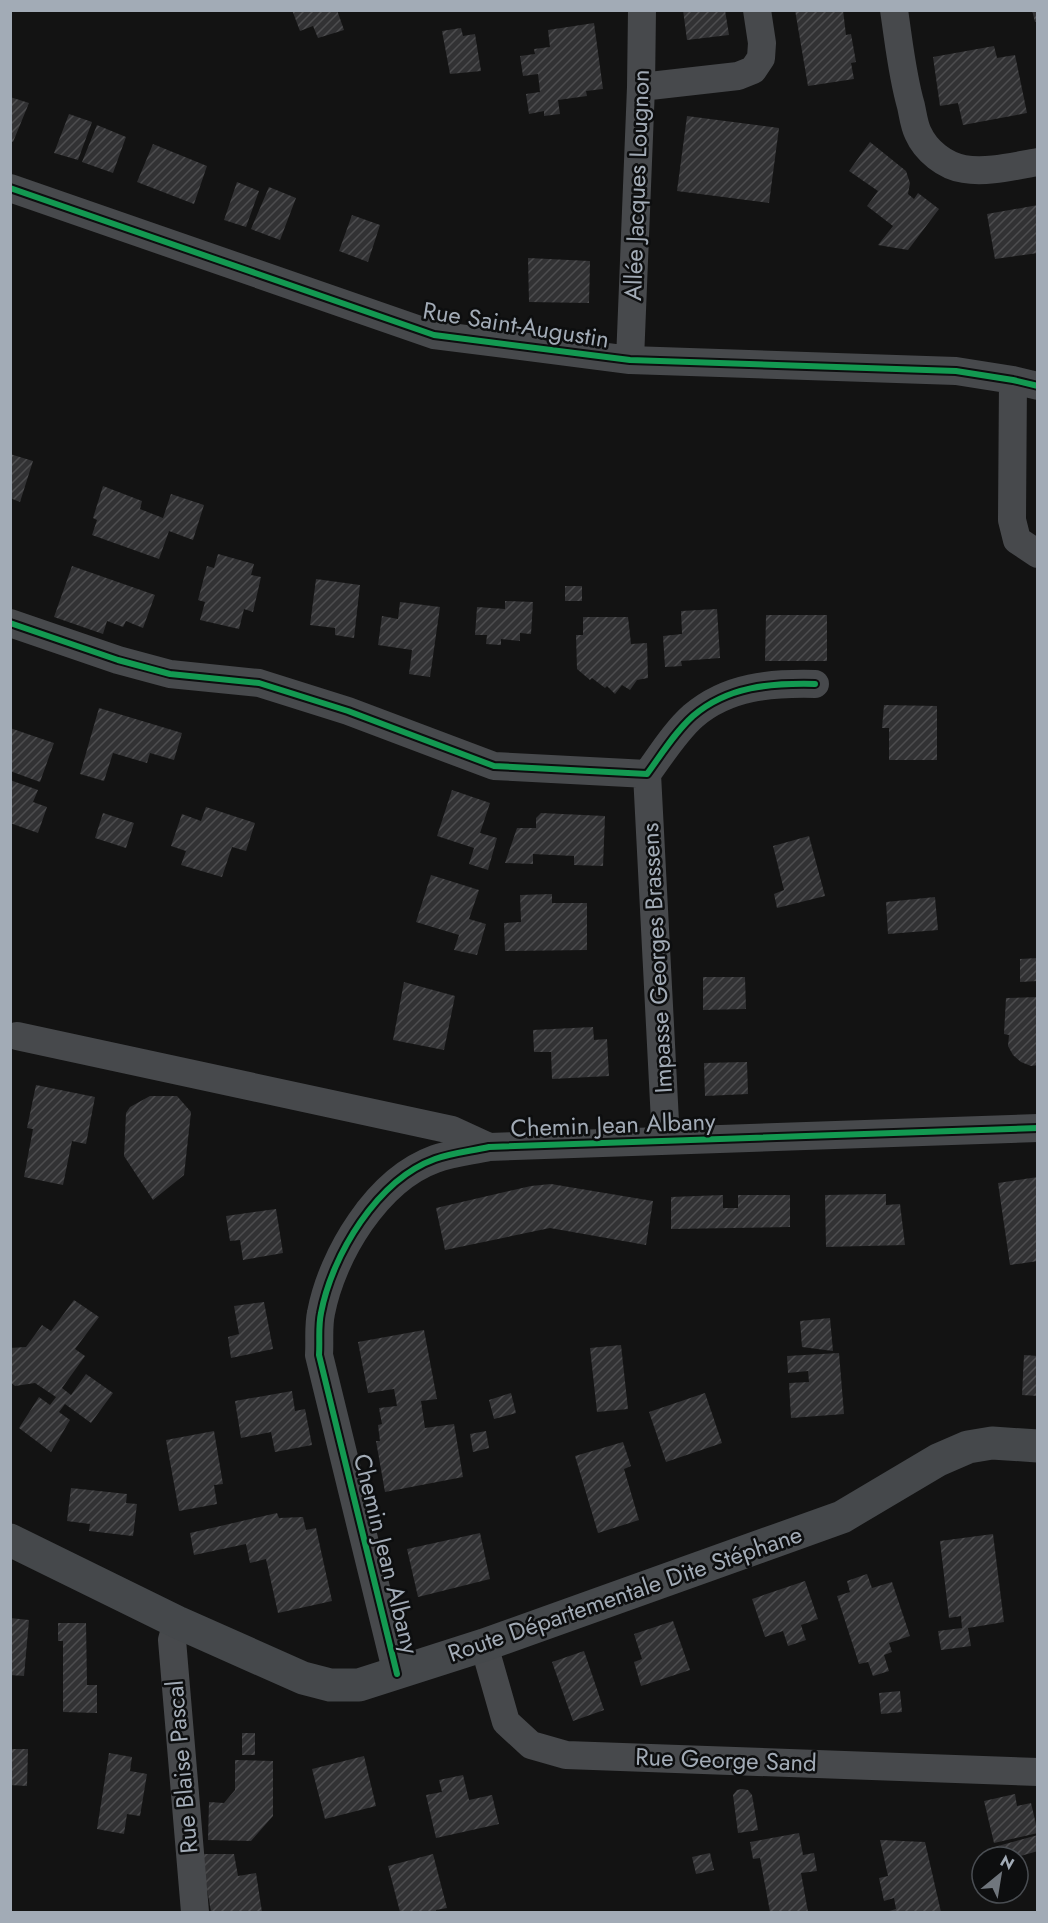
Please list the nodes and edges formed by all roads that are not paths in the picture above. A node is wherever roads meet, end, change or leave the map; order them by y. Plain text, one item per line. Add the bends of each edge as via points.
1 (642, 10) edge
2 (757, 10) edge
3 (894, 10) edge
4 (641, 87) junction
5 (1038, 162) edge
6 (10, 188) edge
7 (630, 360) junction
8 (1025, 383) edge
9 (1038, 554) edge
10 (10, 623) edge
11 (815, 684) dead end
12 (647, 774) junction
13 (17, 1036) dead end
14 (1038, 1128) edge
15 (666, 1141) junction
16 (489, 1148) junction
17 (1038, 1446) edge
18 (10, 1540) edge
19 (177, 1622) junction
20 (484, 1645) junction
21 (397, 1674) junction
22 (1038, 1772) edge
23 (195, 1912) edge

1 - 4 street, Allée Jacques Lougnon
2 - 4 street via 761,58 753,70 738,76
3 - 5 street via 905,85 924,144 935,155 964,169
4 - 7 street, Allée Jacques Lougnon
6 - 7 street, Rue Saint-Augustin via 434,335
7 - 8 street, Rue Saint-Augustin via 956,371
8 - 9 street via 1012,520 1017,540
10 - 12 street via 170,674 259,683 348,711 494,766
11 - 12 street via 784,683 725,695 693,716
12 - 15 street, Impasse Georges Brassens
13 - 16 street via 452,1130
14 - 15 street, Chemin Jean Albany
15 - 16 street, Chemin Jean Albany
16 - 21 street, Chemin Jean Albany via 434,1159 397,1180 358,1224 330,1277 320,1315 319,1355
17 - 20 main road, Route Départementale Dite Stéphane via 992,1443 968,1447 938,1460 842,1517
18 - 19 main road, Route Départementale Dite Stéphane
19 - 21 main road, Route Départementale Dite Stéphane via 303,1678 330,1685 359,1685
19 - 23 street, Rue Blaise Pascal via 172,1640
20 - 21 main road, Route Départementale Dite Stéphane
20 - 22 street, Rue George Sand via 506,1722 531,1746 566,1755

